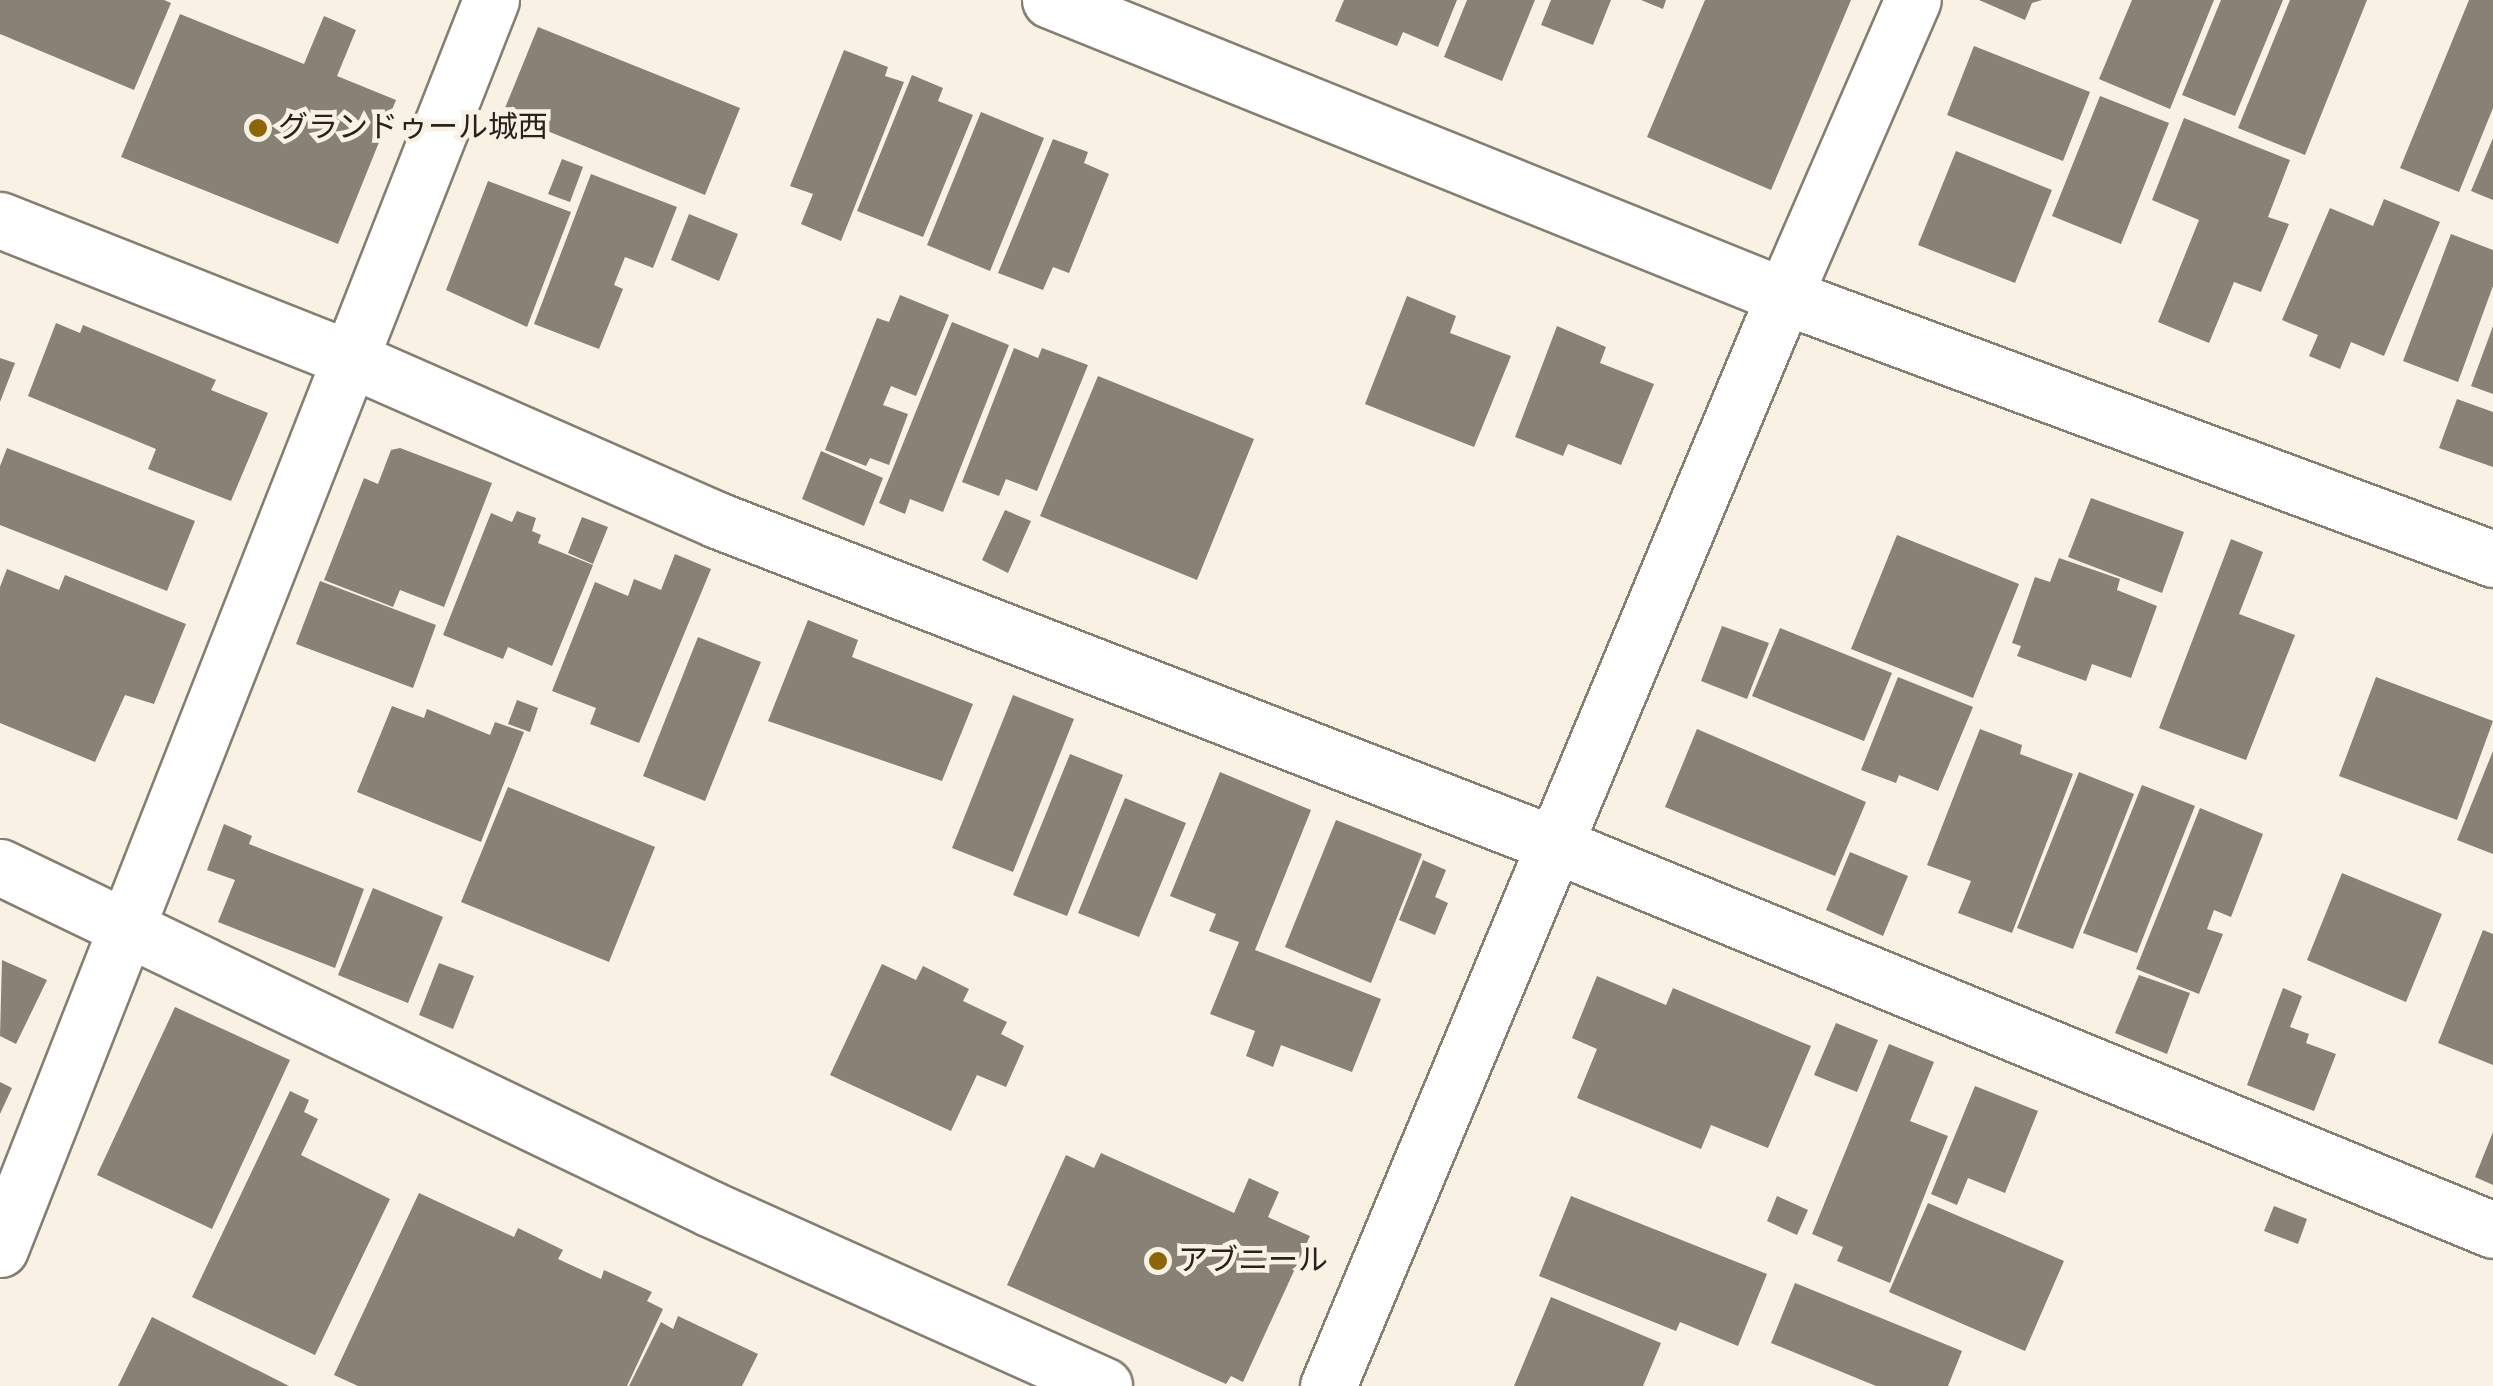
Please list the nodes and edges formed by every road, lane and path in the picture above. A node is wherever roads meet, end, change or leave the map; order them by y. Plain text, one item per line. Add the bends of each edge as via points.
1 (491, 0) edge
2 (1050, 0) edge
3 (1913, 0) edge
4 (0, 220) edge
5 (1784, 296) junction
6 (346, 357) junction
7 (2493, 558) edge
8 (1552, 843) junction
9 (0, 867) edge
10 (122, 925) junction
11 (2493, 1230) edge
12 (0, 1249) edge
13 (1104, 1386) edge
14 (1328, 1386) edge

1 - 6 street
2 - 5 street
3 - 5 street
4 - 6 street
5 - 7 street
5 - 8 street
6 - 8 street via 717,520
6 - 10 street
8 - 11 street
8 - 14 street
9 - 10 street
10 - 12 street
10 - 13 street via 711,1209

